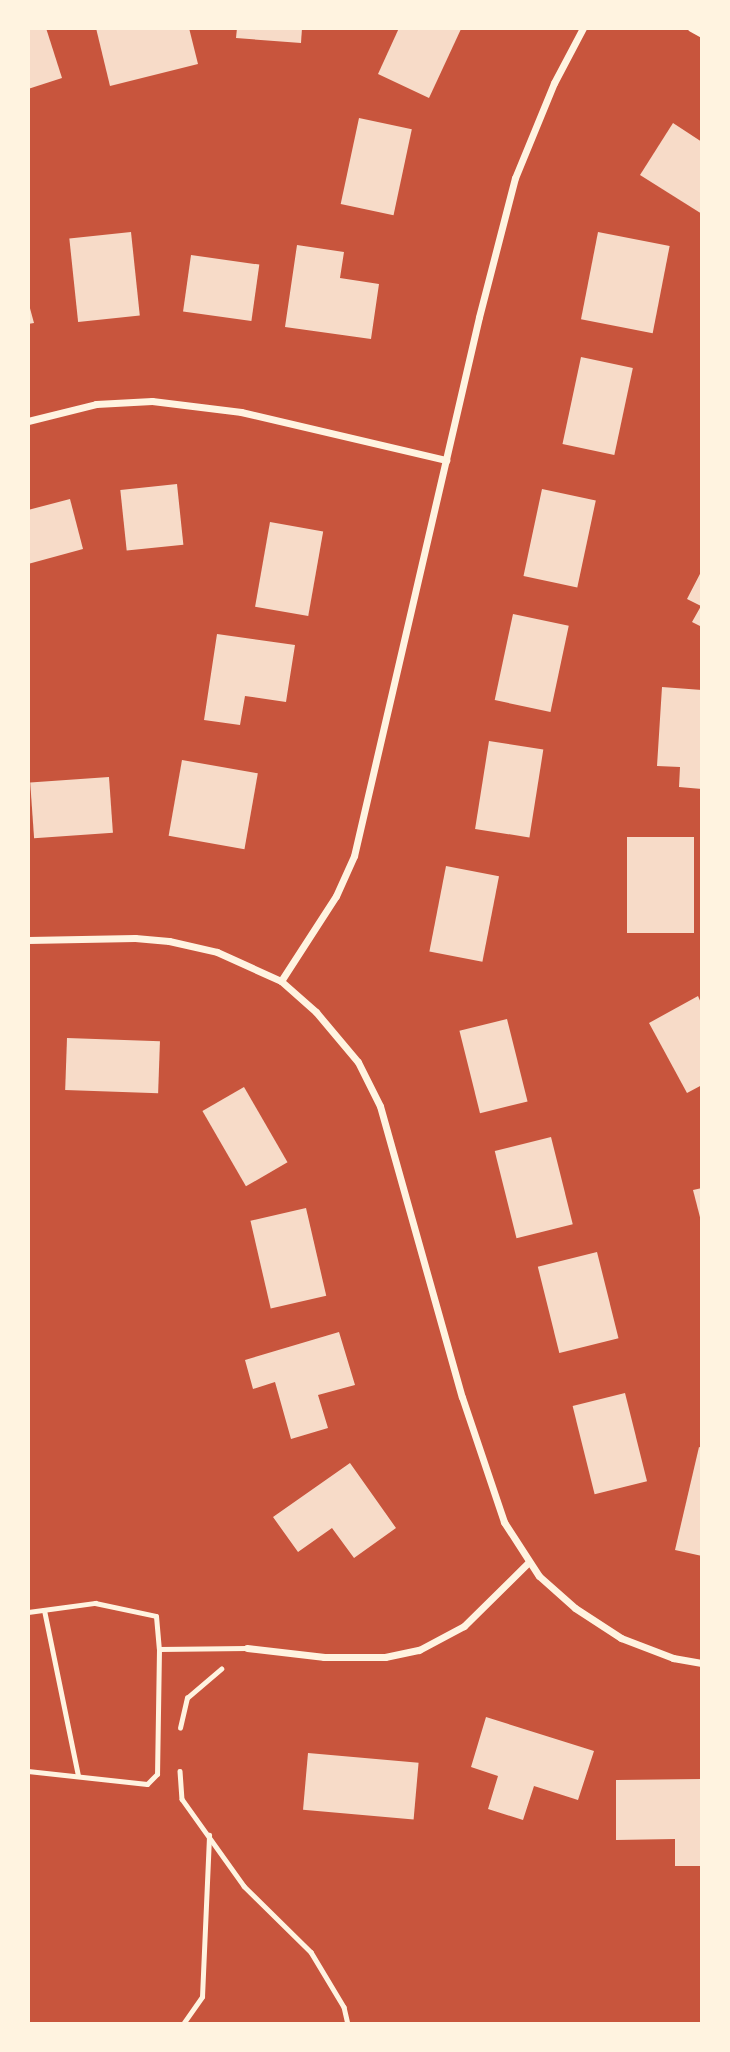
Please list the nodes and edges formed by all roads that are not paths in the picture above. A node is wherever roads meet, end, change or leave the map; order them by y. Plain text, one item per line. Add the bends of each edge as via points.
1 (583, 28) edge
2 (691, 28) edge
3 (702, 34) edge
4 (28, 421) edge
5 (446, 460) junction
6 (28, 940) edge
7 (281, 981) junction
8 (528, 1562) junction
9 (44, 1609) junction
10 (28, 1612) edge
11 (247, 1648) joint
12 (159, 1649) junction
13 (702, 1663) edge
14 (28, 1771) edge
15 (78, 1776) junction

1 - 5 street via 554,83 515,177
2 - 3 street
4 - 5 street via 96,404 152,401 241,412
5 - 7 street via 354,856 336,896
6 - 7 street via 169,941 217,952
7 - 8 street via 316,1012 358,1062 380,1106 482,1465 504,1522
8 - 11 street via 464,1626 419,1650 385,1657 324,1657
8 - 13 street via 575,1608 621,1638 673,1658
9 - 10 lane
9 - 12 lane via 94,1603 156,1616
9 - 15 lane
11 - 12 lane
12 - 15 lane via 157,1774 148,1784
14 - 15 lane

